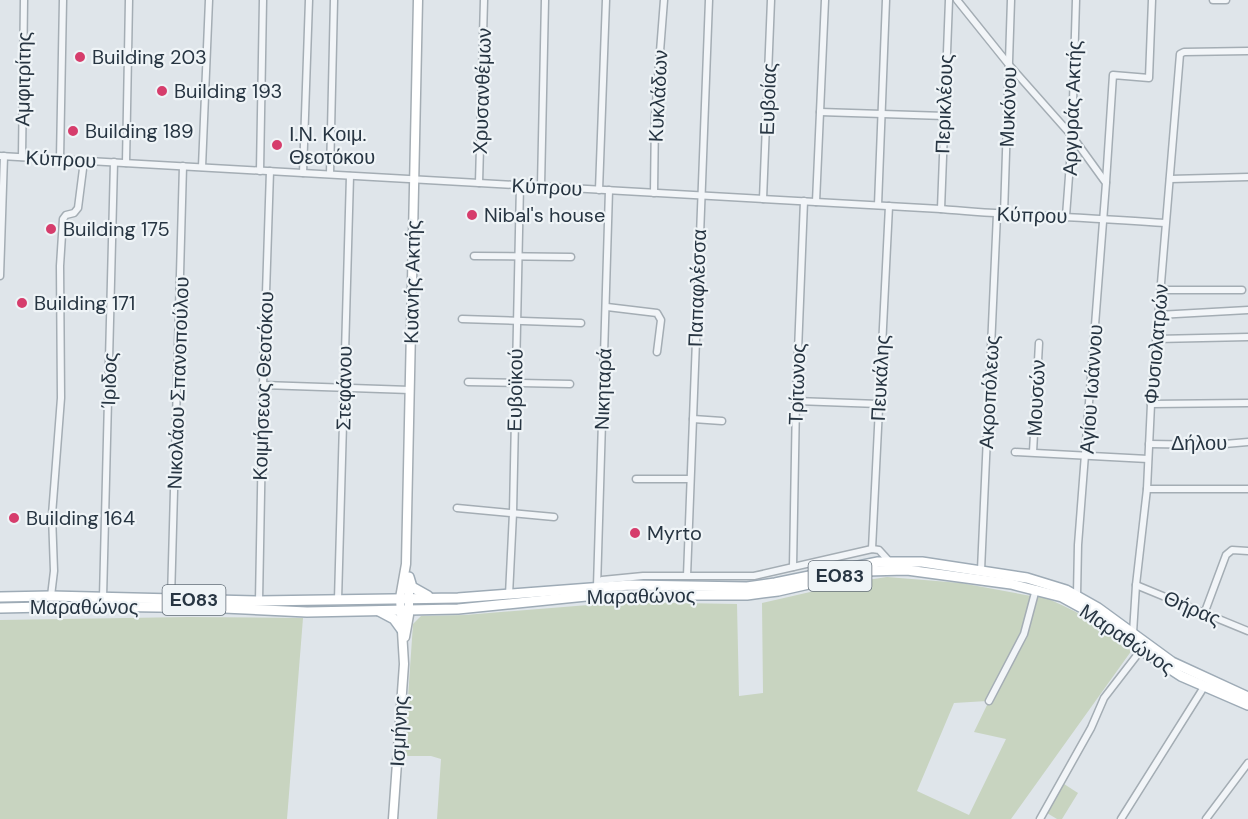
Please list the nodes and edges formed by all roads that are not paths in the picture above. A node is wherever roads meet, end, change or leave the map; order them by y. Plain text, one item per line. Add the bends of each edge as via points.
1 (24, 0) edge
2 (63, 0) edge
3 (129, 0) edge
4 (209, 0) edge
5 (263, 0) edge
6 (309, 0) edge
7 (333, 0) edge
8 (418, 0) edge
9 (484, 0) edge
10 (545, 0) edge
11 (606, 0) edge
12 (664, 0) edge
13 (709, 0) edge
14 (771, 0) edge
15 (825, 0) edge
16 (886, 0) edge
17 (949, 0) edge
18 (957, 0) edge
19 (1011, 0) edge
20 (1076, 0) edge
21 (1152, 0) edge
22 (1213, 0) edge
23 (1226, 0) edge
24 (1248, 51) edge
25 (1010, 66) junction
26 (820, 112) junction
27 (883, 114) junction
28 (945, 116) junction
29 (1072, 136) junction
30 (2, 156) edge
31 (22, 157) junction
32 (60, 159) junction
33 (84, 161) junction
34 (114, 162) junction
35 (126, 163) junction
36 (183, 166) junction
37 (202, 167) junction
38 (260, 171) junction
39 (270, 171) junction
40 (303, 173) junction
41 (330, 174) junction
42 (350, 176) junction
43 (1248, 177) edge
44 (414, 179) junction
45 (1170, 179) junction
46 (479, 183) junction
47 (1106, 183) junction
48 (520, 185) junction
49 (541, 186) junction
50 (599, 190) junction
51 (609, 190) junction
52 (654, 193) junction
53 (701, 195) junction
54 (763, 199) junction
55 (804, 201) junction
56 (816, 202) junction
57 (878, 205) junction
58 (889, 206) junction
59 (940, 209) junction
60 (1000, 214) junction
61 (1066, 216) junction
62 (1104, 218) junction
63 (1165, 223) junction
64 (474, 256) dead end
65 (518, 256) junction
66 (571, 257) dead end
67 (0, 276) edge
68 (1161, 290) junction
69 (1242, 290) dead end
70 (606, 307) junction
71 (1248, 310) edge
72 (1158, 315) junction
73 (462, 320) dead end
74 (517, 321) junction
75 (581, 323) dead end
76 (1248, 337) edge
77 (1156, 339) junction
78 (1039, 343) dead end
79 (657, 352) dead end
80 (468, 382) dead end
81 (516, 384) junction
82 (570, 384) dead end
83 (263, 385) junction
84 (345, 389) junction
85 (410, 390) junction
86 (796, 401) junction
87 (1248, 403) edge
88 (879, 404) junction
89 (1151, 404) junction
90 (693, 419) junction
91 (722, 421) dead end
92 (1248, 442) edge
93 (1149, 444) junction
94 (1015, 452) dead end
95 (1033, 452) junction
96 (1086, 455) junction
97 (1148, 459) junction
98 (636, 479) dead end
99 (690, 479) junction
100 (1147, 489) junction
101 (1248, 489) edge
102 (457, 508) dead end
103 (513, 513) junction
104 (555, 517) dead end
105 (872, 549) junction
106 (1248, 551) edge
107 (889, 561) junction
108 (406, 564) junction
109 (793, 567) junction
110 (981, 570) junction
111 (687, 576) junction
112 (409, 577) junction
113 (1136, 585) junction
114 (597, 587) junction
115 (1036, 589) junction
116 (509, 594) junction
117 (1077, 595) junction
118 (51, 596) junction
119 (0, 597) edge
120 (103, 598) junction
121 (405, 598) junction
122 (436, 598) junction
123 (171, 599) junction
124 (259, 600) junction
125 (338, 600) junction
126 (0, 608) edge
127 (405, 609) junction
128 (376, 610) junction
129 (1204, 614) junction
130 (402, 630) junction
131 (1248, 631) edge
132 (1133, 633) junction
133 (404, 643) junction
134 (1141, 650) junction
135 (1204, 687) junction
136 (1248, 697) edge
137 (989, 701) dead end
138 (1248, 705) edge
139 (1248, 763) edge
140 (393, 819) edge
141 (1040, 819) edge
142 (1121, 819) edge
143 (1206, 819) edge

1 - 31 street, Αμφιτρίτης
2 - 32 street
3 - 35 street
4 - 37 street
5 - 38 street
6 - 40 street
7 - 41 street
8 - 44 street, Κυανής Ακτής
9 - 46 street, Χρυσανθέμων
10 - 49 street
11 - 50 street
12 - 52 street, Κυκλάδων
13 - 53 street, Παπαφλέσσα
14 - 54 street, Ευβοίας
15 - 26 street
16 - 27 street
17 - 28 street, Περικλέους
18 - 25 street
19 - 25 street, Μυκόνου
20 - 29 street, Αργυράς Ακτής
21 - 47 street, Αγίου Ιωάννου via 1149,78 1113,75
22 - 23 street
24 - 45 street, Φυσιολατρών via 1180,54
25 - 29 street
25 - 60 street, Μυκόνου
26 - 27 street
26 - 56 street
27 - 28 street
27 - 57 street
28 - 59 street, Περικλέους
29 - 47 street
29 - 61 street, Αργυράς Ακτής
30 - 31 street, Κύπρου
30 - 67 street
31 - 32 street, Κύπρου
32 - 33 street, Κύπρου
33 - 34 street, Κύπρου
33 - 118 street via 78,208 63,219 61,398 52,515
34 - 35 street, Κύπρου
34 - 120 street, Ίριδος
35 - 36 street, Κύπρου
36 - 37 street, Κύπρου
36 - 123 street, Νικολάου Σπανοπούλου
37 - 38 street, Κύπρου
38 - 39 street, Κύπρου
39 - 40 street, Κύπρου
39 - 83 street, Κοιμήσεως Θεοτόκου
40 - 41 street, Κύπρου
41 - 42 street, Κύπρου
42 - 44 street, Κύπρου
42 - 84 street, Στεφάνου
43 - 45 street
44 - 46 street, Κύπρου
44 - 85 street, Κυανής Ακτής
45 - 63 street, Φυσιολατρών
46 - 48 street, Κύπρου
47 - 62 street, Αγίου Ιωάννου
48 - 49 street, Κύπρου
48 - 65 street, Ευβοϊκού
49 - 50 street, Κύπρου
50 - 51 street, Κύπρου
51 - 52 street, Κύπρου
51 - 70 street, Νικηταρά
52 - 53 street, Κύπρου
53 - 54 street, Κύπρου
53 - 90 street, Παπαφλέσσα
54 - 55 street, Κύπρου
55 - 56 street, Κύπρου
55 - 86 street, Τρίτωνος
56 - 57 street, Κύπρου
57 - 58 street, Κύπρου
58 - 59 street, Κύπρου
58 - 88 street, Πευκάλης
59 - 60 street, Κύπρου
60 - 61 street, Κύπρου
60 - 110 street, Ακροπόλεως
61 - 62 street, Κύπρου
62 - 63 street, Κύπρου
62 - 96 street, Αγίου Ιωάννου
63 - 68 street, Φυσιολατρών
64 - 65 street
65 - 66 street
65 - 74 street, Ευβοϊκού
68 - 69 street
68 - 72 street, Φυσιολατρών
70 - 79 street via 657,313 661,320
70 - 114 street, Νικηταρά
71 - 72 street
72 - 77 street, Φυσιολατρών
73 - 74 street
74 - 75 street
74 - 81 street, Ευβοϊκού
76 - 77 street
77 - 89 street, Φυσιολατρών
78 - 95 street, Μουσών
80 - 81 street
81 - 82 street
81 - 103 street, Ευβοϊκού
83 - 84 street
83 - 124 street, Κοιμήσεως Θεοτόκου
84 - 85 street
84 - 125 street, Στεφάνου
85 - 108 street, Κυανής Ακτής
86 - 88 street
86 - 109 street, Τρίτωνος
87 - 89 street
88 - 105 street, Πευκάλης
89 - 93 street, Φυσιολατρών
90 - 91 street
90 - 99 street, Παπαφλέσσα
92 - 93 street, Δήλου
93 - 97 street, Φυσιολατρών
94 - 95 street, Μουσών
95 - 96 street, Μουσών
96 - 97 street, Μουσών
96 - 117 street, Αγίου Ιωάννου
97 - 100 street, Φυσιολατρών
98 - 99 street
99 - 111 street, Παπαφλέσσα
100 - 101 street
100 - 113 street, Φυσιολατρών
102 - 103 street
103 - 104 street
103 - 116 street, Ευβοϊκού
105 - 107 street via 879,550
105 - 109 street
106 - 129 street via 1232,550 1226,555
107 - 110 main road, Μαραθώνος / ΕΟ83
107 - 114 main road, Μαραθώνος / ΕΟ83 via 747,587
108 - 112 street, Κυανής Ακτής
108 - 121 street, Κυανής Ακτής
109 - 111 street via 754,576
110 - 117 main road, Μαραθώνος / ΕΟ83 via 1039,580
111 - 114 street via 617,577 602,580
112 - 121 street, Κυανής Ακτής
112 - 122 main road via 412,587
113 - 129 street, Θήρας
113 - 132 street, Φυσιολατρών
114 - 116 main road, Μαραθώνος / ΕΟ83
115 - 127 main road, Μαραθώνος / ΕΟ83 via 886,569 747,595 596,595 468,608
115 - 134 main road, Μαραθώνος / ΕΟ83 via 1081,607
115 - 137 street via 1024,634
116 - 122 main road, Μαραθώνος / ΕΟ83
117 - 132 main road, Μαραθώνος / ΕΟ83
118 - 119 main road, Μαραθώνος / ΕΟ83
118 - 120 main road, Μαραθώνος / ΕΟ83
120 - 123 main road, Μαραθώνος / ΕΟ83
121 - 122 main road, Μαραθώνος / ΕΟ83
121 - 125 main road, Μαραθώνος / ΕΟ83
121 - 127 street
123 - 124 main road, Μαραθώνος / ΕΟ83
124 - 125 main road, Μαραθώνος / ΕΟ83
126 - 128 main road, Μαραθώνος / ΕΟ83
127 - 128 main road, Μαραθώνος / ΕΟ83
127 - 130 street
127 - 133 street
128 - 130 main road via 394,619
129 - 131 street, Θήρας
130 - 133 street
132 - 136 main road, Μαραθώνος / ΕΟ83 via 1172,662
133 - 140 street, Ισμήνης
134 - 135 main road, Μαραθώνος / ΕΟ83
134 - 141 street via 1104,698
135 - 138 main road, Μαραθώνος / ΕΟ83
135 - 142 street
139 - 143 street

